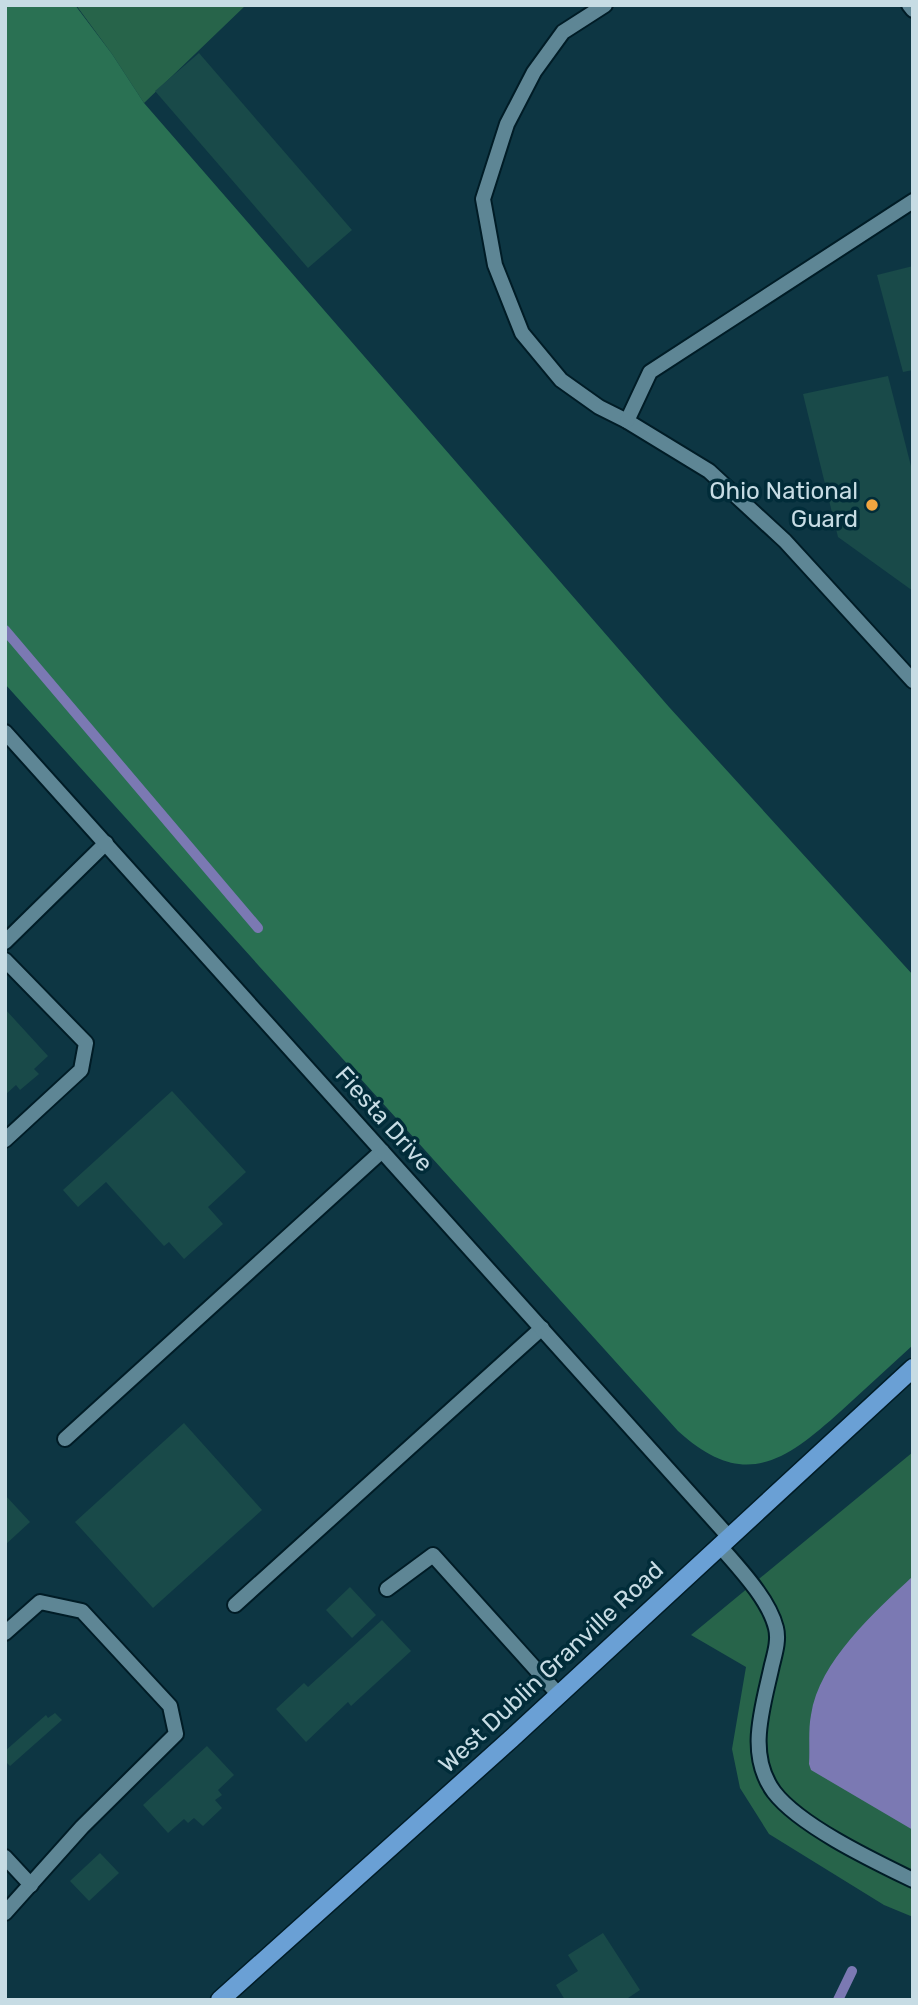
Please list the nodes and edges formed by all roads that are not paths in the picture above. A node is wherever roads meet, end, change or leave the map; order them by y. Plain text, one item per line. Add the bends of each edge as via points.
1 (605, 5) edge
2 (909, 5) edge
3 (913, 10) edge
4 (913, 201) edge
5 (627, 421) junction
6 (913, 681) edge
7 (5, 732) edge
8 (106, 843) junction
9 (5, 942) edge
10 (5, 960) edge
11 (5, 1140) edge
12 (382, 1151) junction
13 (542, 1328) junction
14 (913, 1368) edge
15 (65, 1439) dead end
16 (724, 1541) junction
17 (387, 1589) dead end
18 (235, 1605) dead end
19 (5, 1633) edge
20 (559, 1695) junction
21 (5, 1857) edge
22 (913, 1880) edge
23 (31, 1885) junction
24 (5, 1913) edge
25 (220, 2000) edge

1 - 5 street via 563,32 534,72 507,124 483,199 495,265 523,332 561,380
2 - 3 street
4 - 5 street via 650,372
5 - 6 street via 709,471 785,541
7 - 8 street, Fiesta Drive
8 - 9 street
8 - 12 street, Fiesta Drive
10 - 11 street via 86,1044 81,1070
12 - 13 street, Fiesta Drive
12 - 15 street
13 - 16 street, Fiesta Drive
13 - 18 street
14 - 16 main road, West Dublin Granville Road
16 - 20 main road, West Dublin Granville Road
16 - 22 street, Fiesta Drive via 764,1603 777,1635 759,1726 759,1756 767,1782 800,1816
17 - 20 street via 433,1555
19 - 23 street via 40,1602 82,1611 170,1706 176,1734
20 - 25 main road, West Dublin Granville Road
21 - 23 street
23 - 24 street

